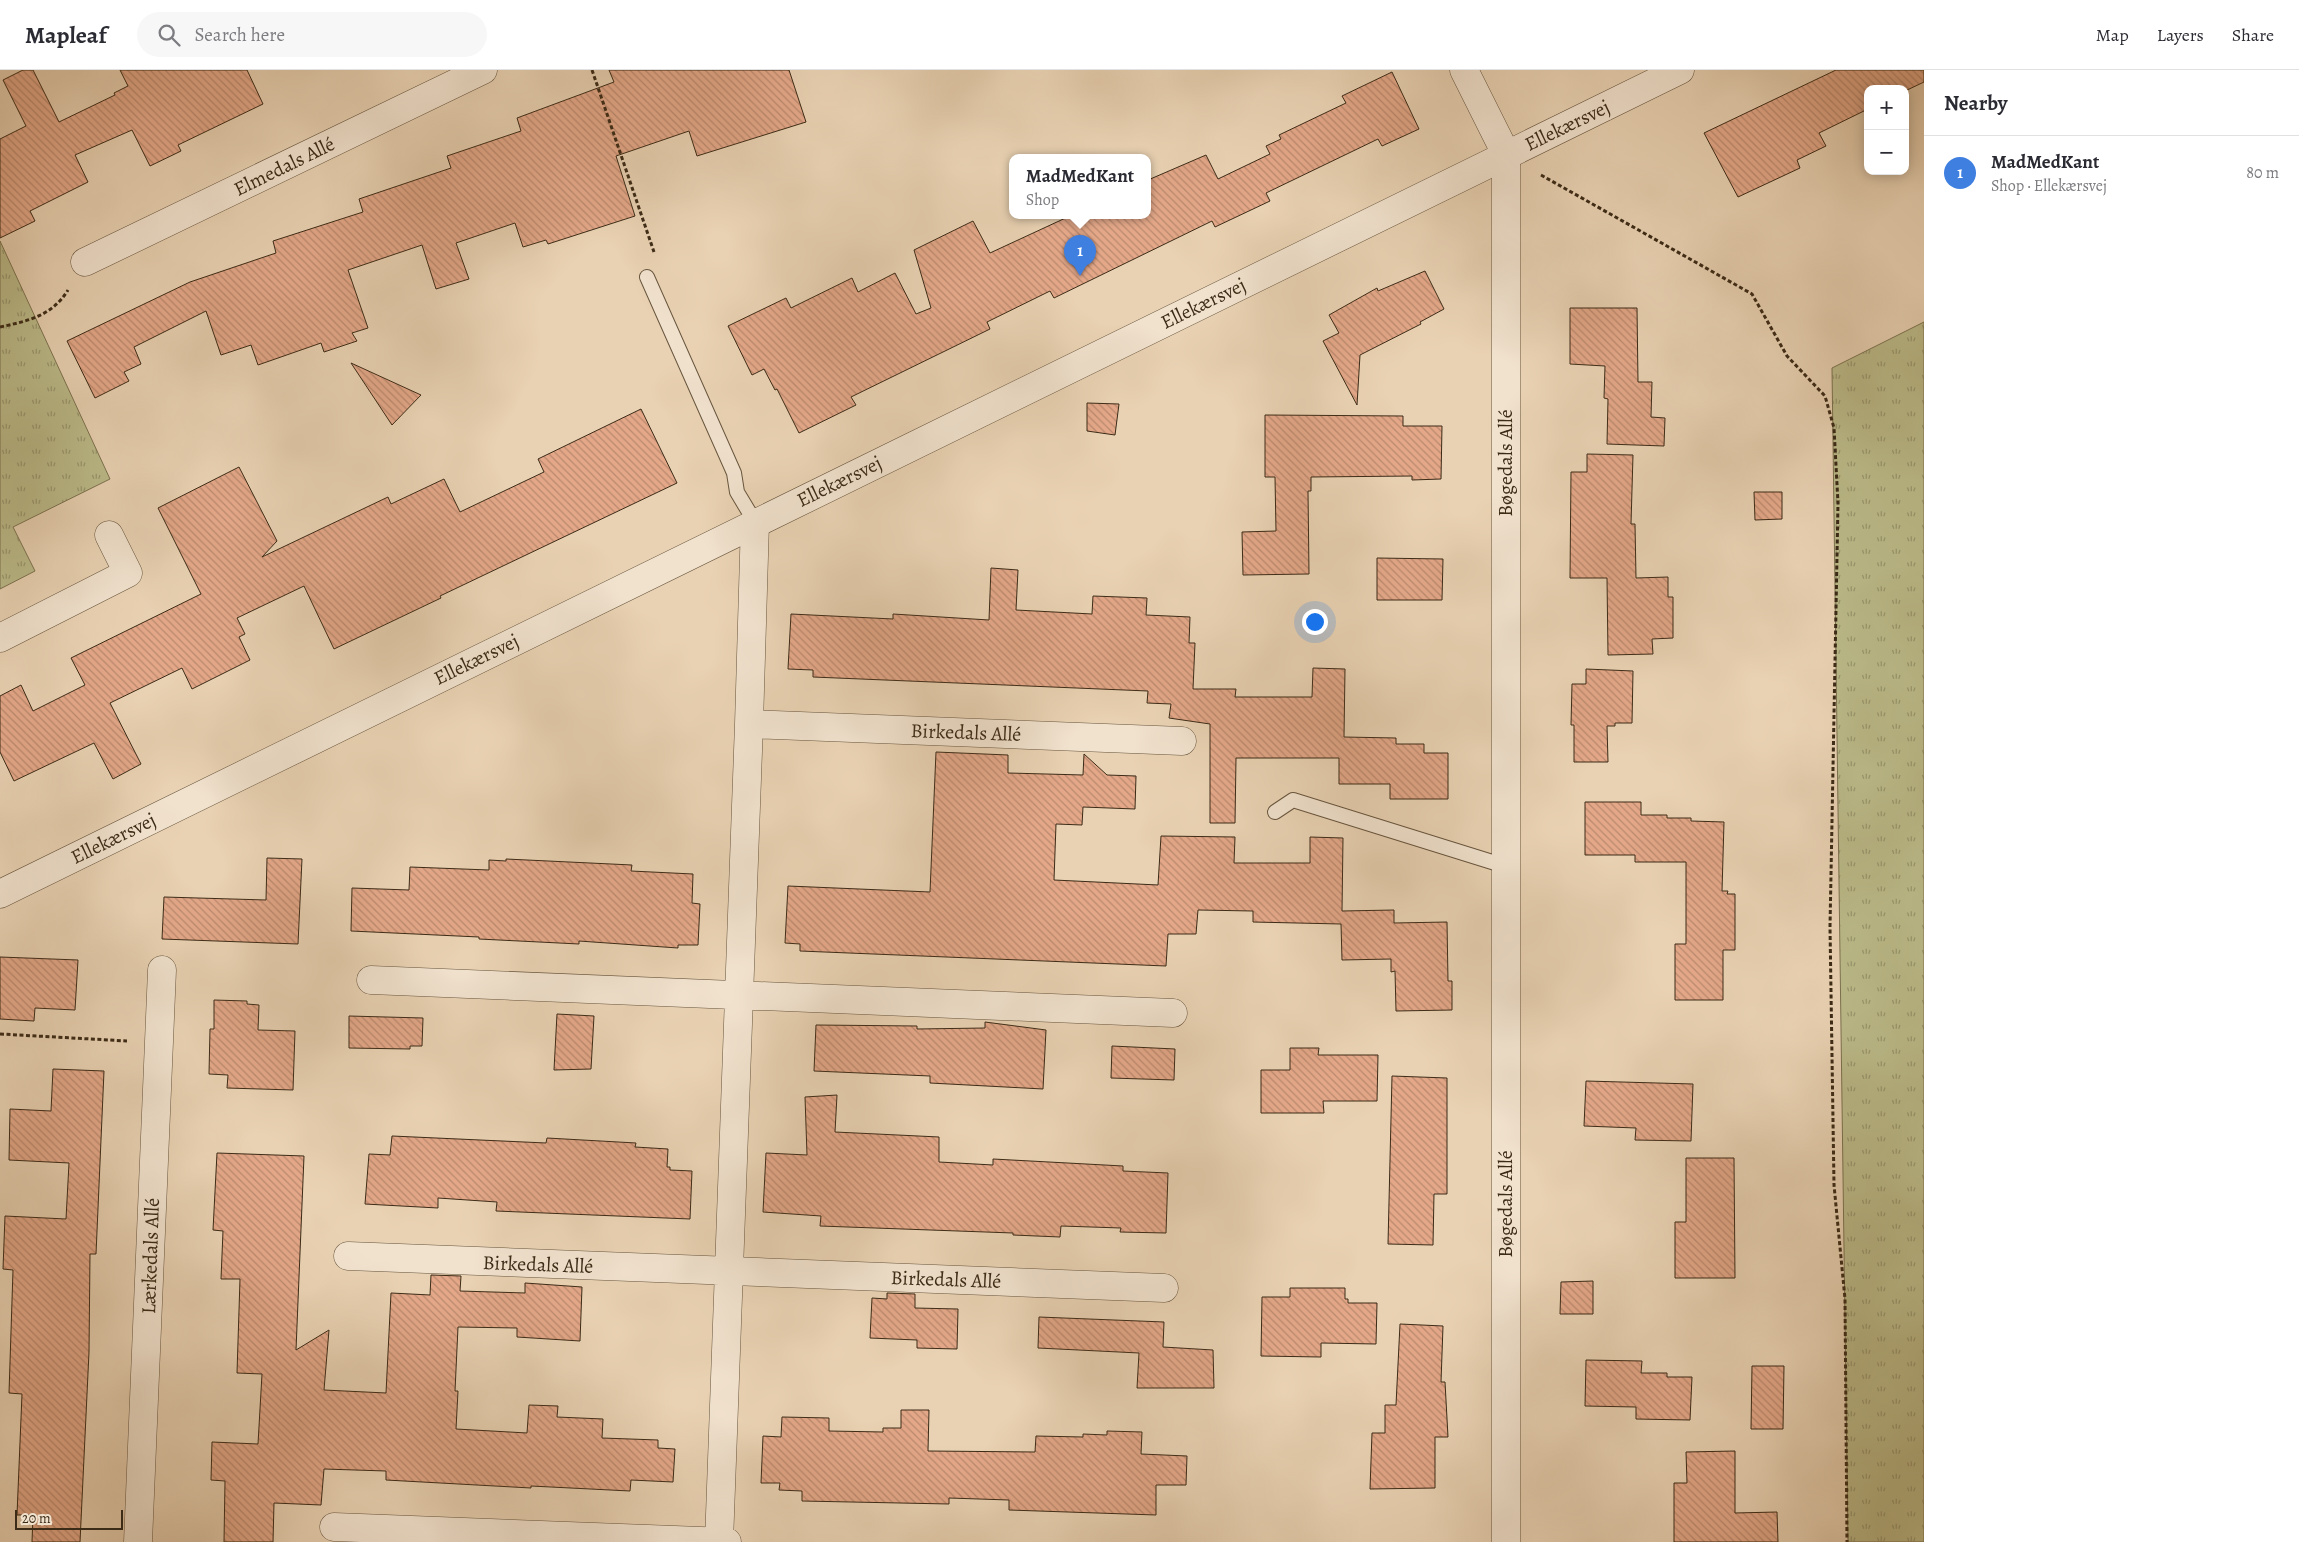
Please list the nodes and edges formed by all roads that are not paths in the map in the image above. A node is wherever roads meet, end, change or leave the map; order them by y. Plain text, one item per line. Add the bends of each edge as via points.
1 (483, 70) edge
2 (1464, 70) edge
3 (1680, 70) edge
4 (1506, 154) junction
5 (86, 262) road end
6 (647, 277) dead end
7 (755, 522) junction
8 (109, 535) dead end
9 (0, 638) edge
10 (749, 724) junction
11 (1182, 741) dead end
12 (1275, 812) dead end
13 (1505, 866) junction
14 (0, 894) edge
15 (162, 970) dead end
16 (371, 980) dead end
17 (738, 996) junction
18 (1172, 1013) dead end
19 (348, 1256) dead end
20 (728, 1271) junction
21 (1164, 1288) dead end
22 (334, 1527) dead end
23 (138, 1542) edge
24 (719, 1542) edge
25 (727, 1542) edge
26 (1506, 1542) edge

1 - 5 street, Elmedals Allé
2 - 4 street, Bøgedals Allé
3 - 4 street, Ellekærsvej
4 - 7 street, Ellekærsvej
4 - 13 street, Bøgedals Allé
6 - 7 lane via 734,474 737,492
7 - 10 street
7 - 14 street, Ellekærsvej
8 - 9 street via 128,573
10 - 11 street, Birkedals Allé
10 - 17 street
12 - 13 lane via 1293,800
13 - 26 street, Bøgedals Allé
15 - 23 street, Lærkedals Allé
16 - 17 street
17 - 18 street
17 - 20 street
19 - 20 street, Birkedals Allé
20 - 21 street, Birkedals Allé
20 - 24 street
22 - 24 street
24 - 25 street

